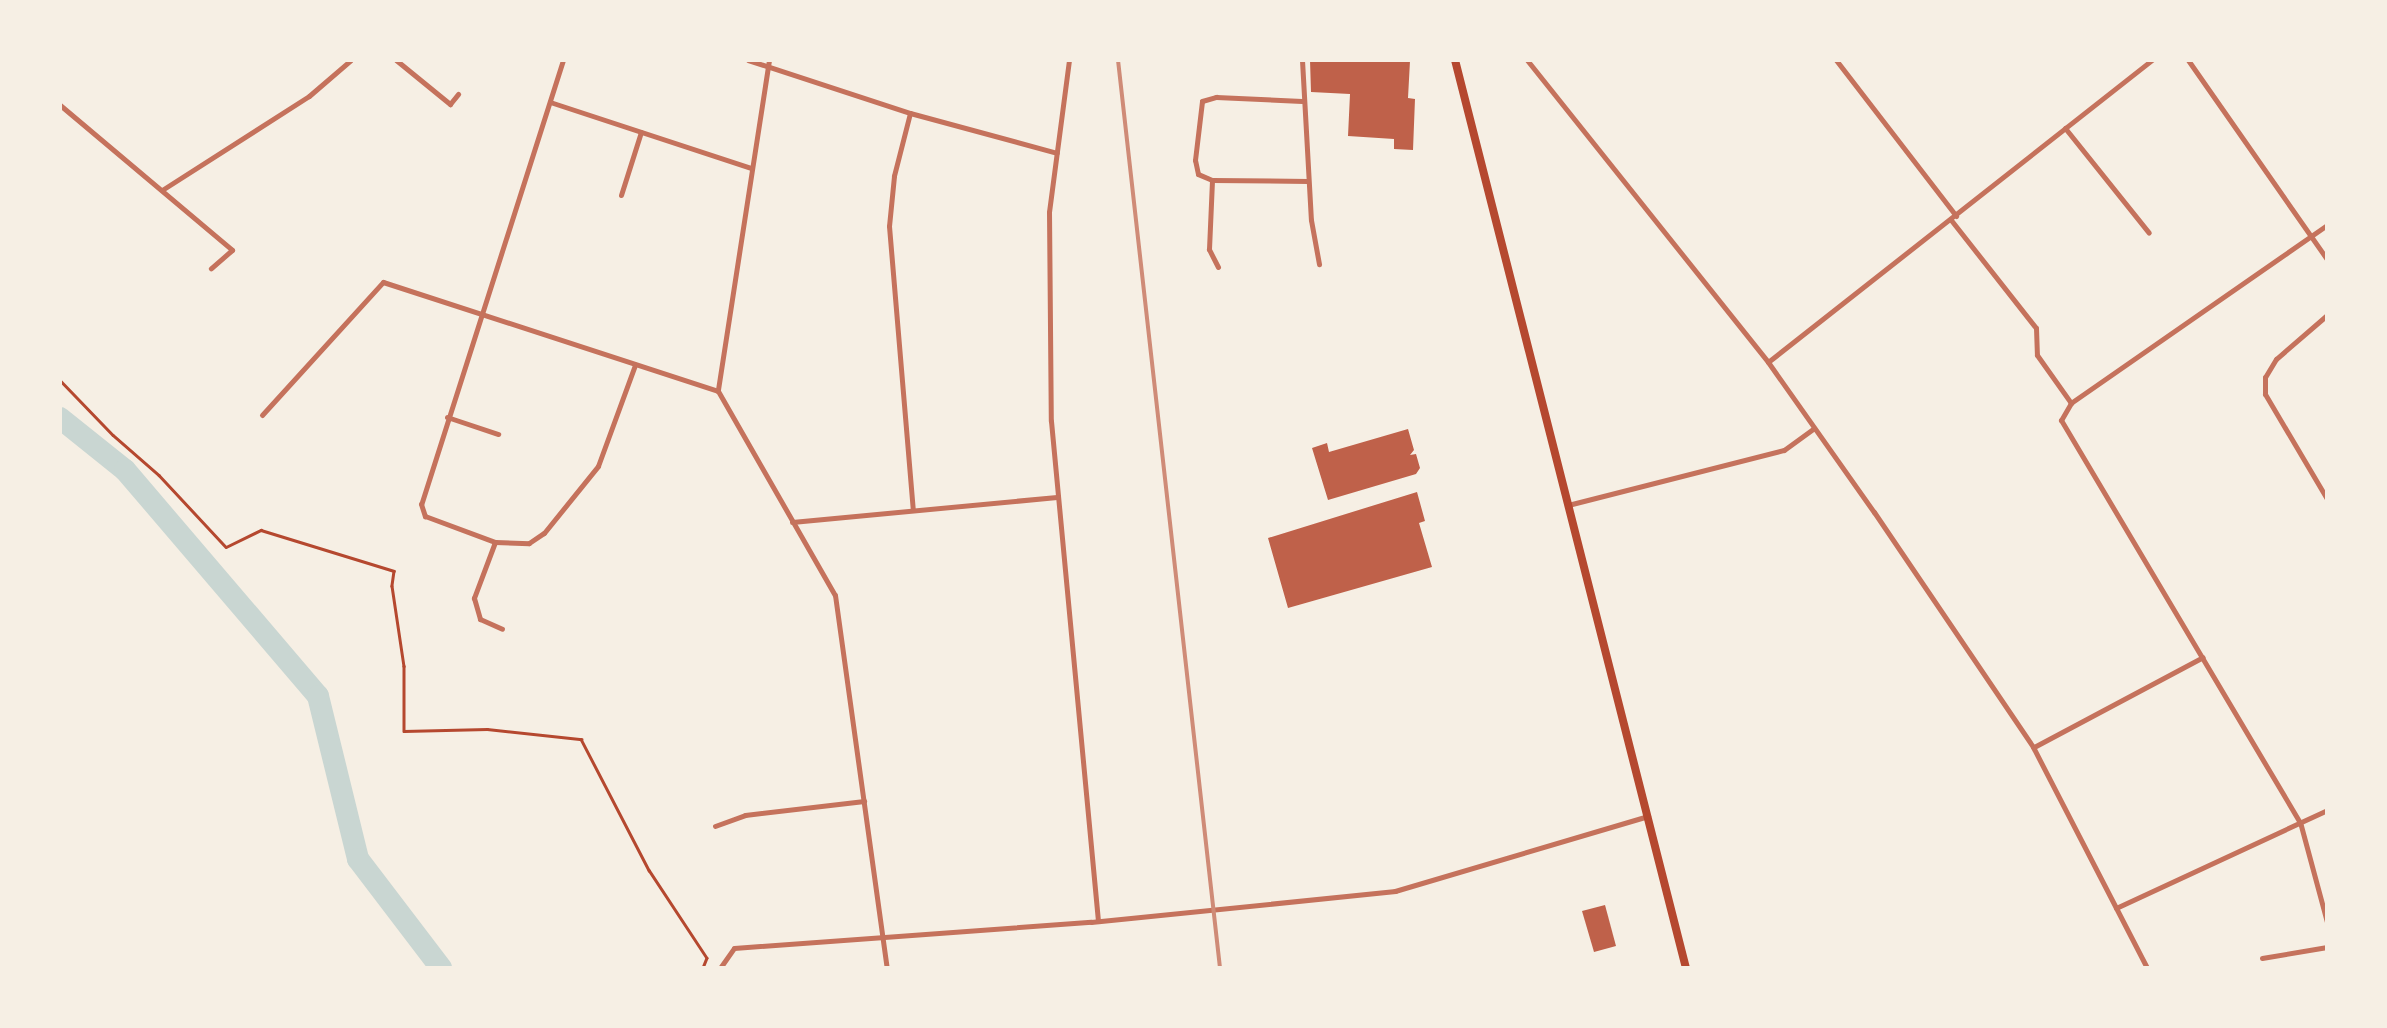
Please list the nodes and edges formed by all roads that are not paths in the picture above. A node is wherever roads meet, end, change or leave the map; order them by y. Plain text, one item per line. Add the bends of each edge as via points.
1 (351, 60) edge
2 (396, 60) edge
3 (563, 60) edge
4 (748, 60) edge
5 (769, 60) edge
6 (1069, 60) edge
7 (1302, 60) edge
8 (1456, 60) edge
9 (1528, 60) edge
10 (1836, 60) edge
11 (2152, 60) edge
12 (2188, 60) edge
13 (768, 68) junction
14 (458, 94) dead end
15 (1302, 101) junction
16 (550, 102) junction
17 (60, 105) edge
18 (910, 113) junction
19 (2065, 128) junction
20 (642, 132) junction
21 (1058, 153) junction
22 (751, 168) junction
23 (1212, 180) junction
24 (1308, 181) junction
25 (162, 190) junction
26 (621, 195) dead end
27 (1953, 218) junction
28 (2327, 224) edge
29 (2149, 233) dead end
30 (2309, 235) junction
31 (2327, 258) edge
32 (1319, 264) dead end
33 (1218, 267) dead end
34 (212, 268) dead end
35 (480, 311) junction
36 (2327, 314) edge
37 (1768, 362) junction
38 (634, 365) junction
39 (718, 390) junction
40 (2071, 403) junction
41 (262, 415) dead end
42 (448, 417) junction
43 (1814, 428) junction
44 (498, 434) dead end
45 (1056, 497) junction
46 (2327, 498) edge
47 (1568, 505) junction
48 (914, 510) junction
49 (792, 522) junction
50 (495, 542) junction
51 (502, 629) dead end
52 (2203, 657) junction
53 (2033, 748) junction
54 (864, 801) junction
55 (2327, 810) edge
56 (1648, 816) junction
57 (2300, 822) junction
58 (715, 826) dead end
59 (2116, 908) junction
60 (1098, 921) junction
61 (2327, 921) edge
62 (883, 937) junction
63 (2327, 947) edge
64 (2262, 958) dead end
65 (720, 968) edge
66 (888, 968) edge
67 (1686, 968) edge
68 (2147, 968) edge

1 - 25 street via 309,96
2 - 14 street via 450,104
3 - 16 street
4 - 13 street
5 - 13 street
6 - 21 street
7 - 15 street
8 - 47 main road
9 - 37 street
10 - 27 street
11 - 19 street
12 - 30 street
13 - 18 street
13 - 22 street
15 - 23 street via 1202,101 1195,160 1198,174
15 - 24 street
16 - 20 street
16 - 35 street
17 - 25 street
18 - 21 street
18 - 48 street via 889,226
19 - 27 street
19 - 29 street
20 - 22 street
20 - 26 street
21 - 45 street via 1050,212
22 - 39 street
23 - 24 street
23 - 33 street via 1209,249
24 - 32 street
25 - 34 street via 232,250
27 - 37 street
27 - 40 street via 2036,328 2037,355
28 - 30 street
30 - 31 street
30 - 40 street
35 - 38 street
35 - 41 street via 383,282
35 - 42 street
36 - 46 street via 2265,377 2265,394
37 - 43 street
38 - 39 street
38 - 50 street via 598,466 544,532 529,543
39 - 49 street
40 - 52 street via 2063,426
42 - 44 street
42 - 50 street via 421,504 425,516
43 - 47 street via 1784,450
43 - 53 street
45 - 48 street
45 - 60 street
47 - 56 main road
48 - 49 street
49 - 54 street via 835,595
50 - 51 street via 474,598 480,618
52 - 53 street
52 - 57 street
53 - 59 street
54 - 58 street via 746,815
54 - 62 street
55 - 57 street
56 - 60 street via 1395,891
56 - 67 main road
57 - 59 street
57 - 61 street
59 - 68 street
60 - 62 street
62 - 65 street via 734,948
62 - 66 street
63 - 64 street

